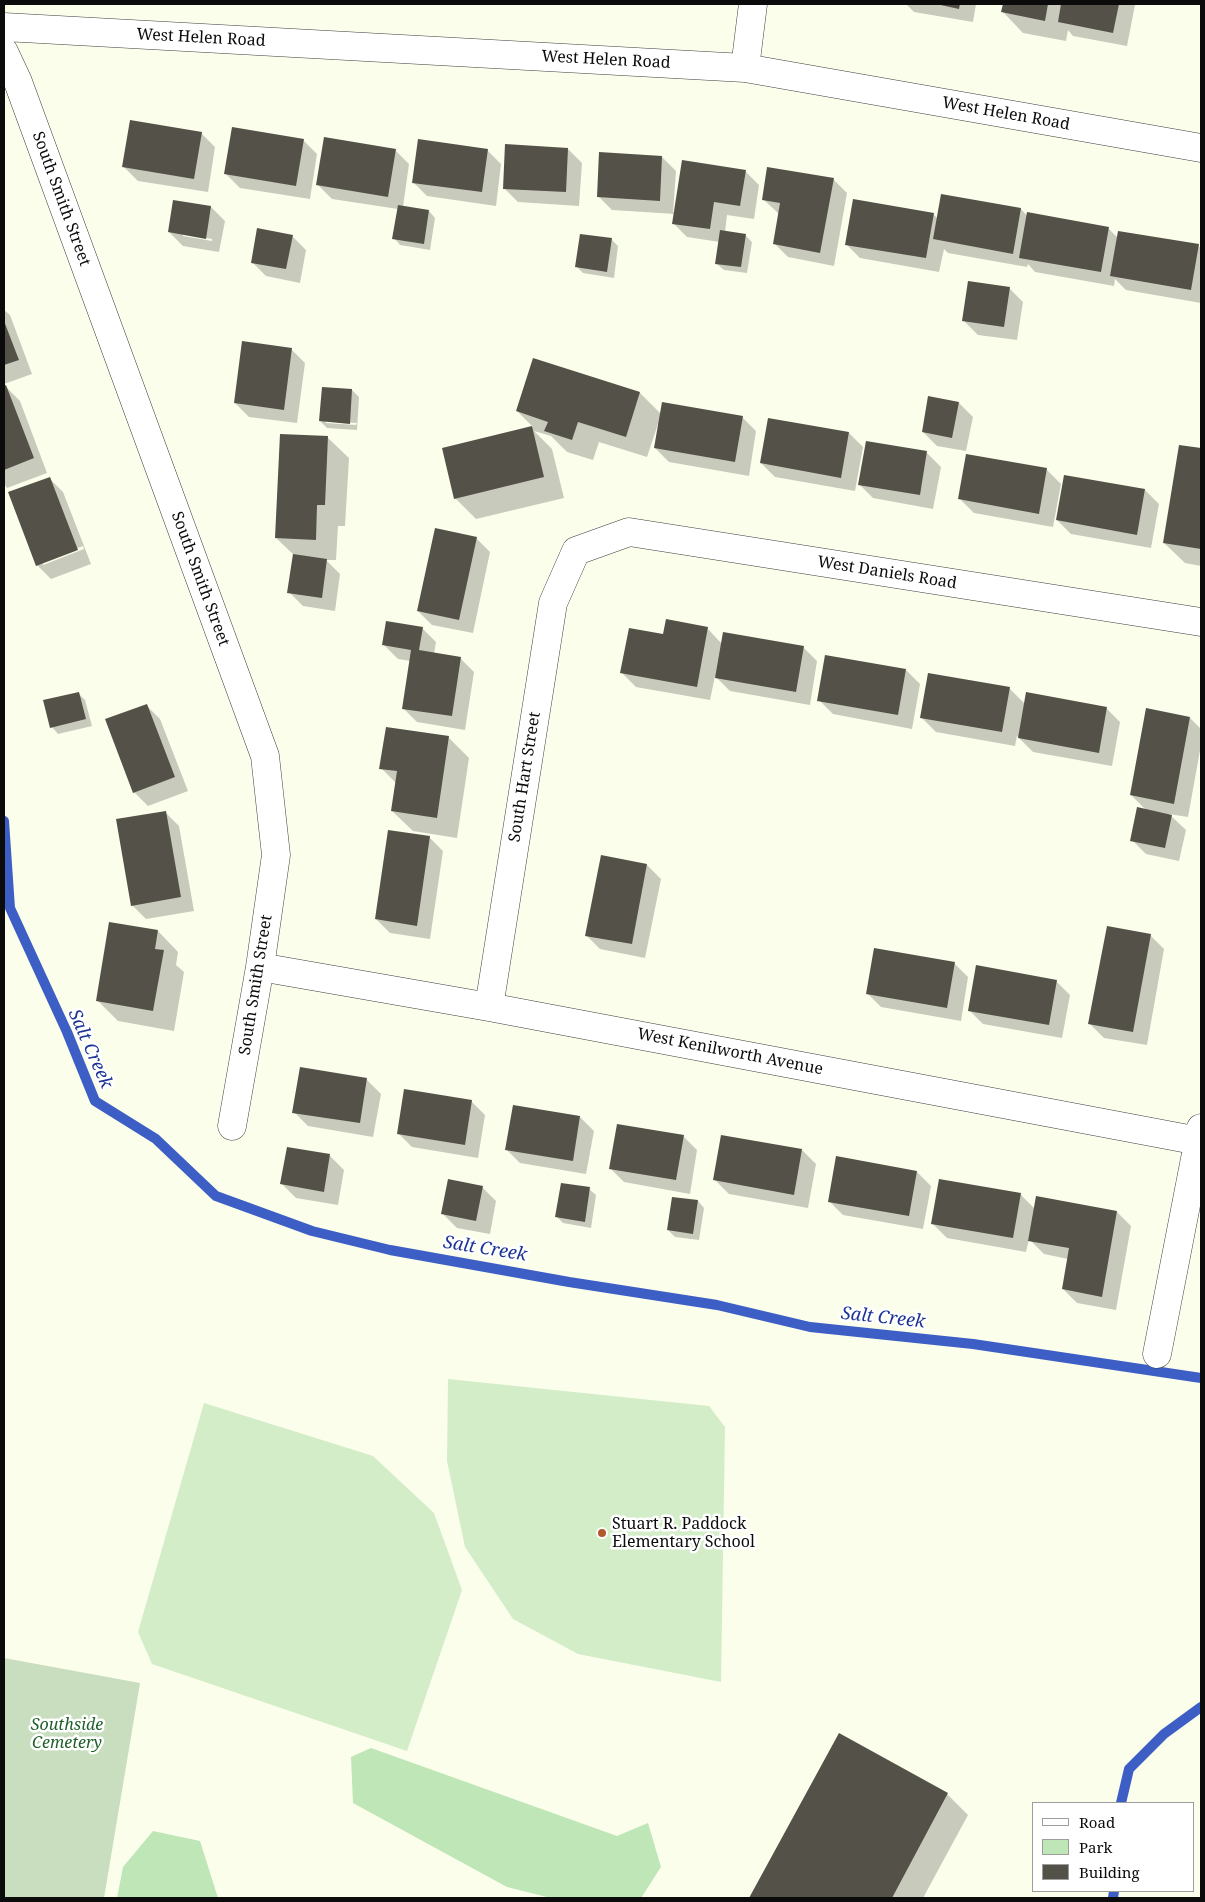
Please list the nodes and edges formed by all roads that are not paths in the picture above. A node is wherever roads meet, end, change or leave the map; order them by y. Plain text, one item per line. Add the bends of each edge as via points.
1 (753, 4) edge
2 (4, 27) edge
3 (4, 52) edge
4 (745, 68) junction
5 (1201, 148) edge
6 (576, 551) joint
7 (1201, 622) edge
8 (260, 967) junction
9 (489, 1007) junction
10 (232, 1126) dead end
11 (1200, 1135) edge
12 (1157, 1354) dead end

1 - 4 street
2 - 4 street, West Helen Road
3 - 8 street, South Smith Street via 18,82 265,756 276,855
4 - 5 street, West Helen Road
6 - 7 street, West Daniels Road via 628,532
6 - 9 street, South Hart Street via 553,603
8 - 9 street, West Kenilworth Avenue
8 - 10 street, South Smith Street
9 - 11 street, West Kenilworth Avenue
11 - 12 street

